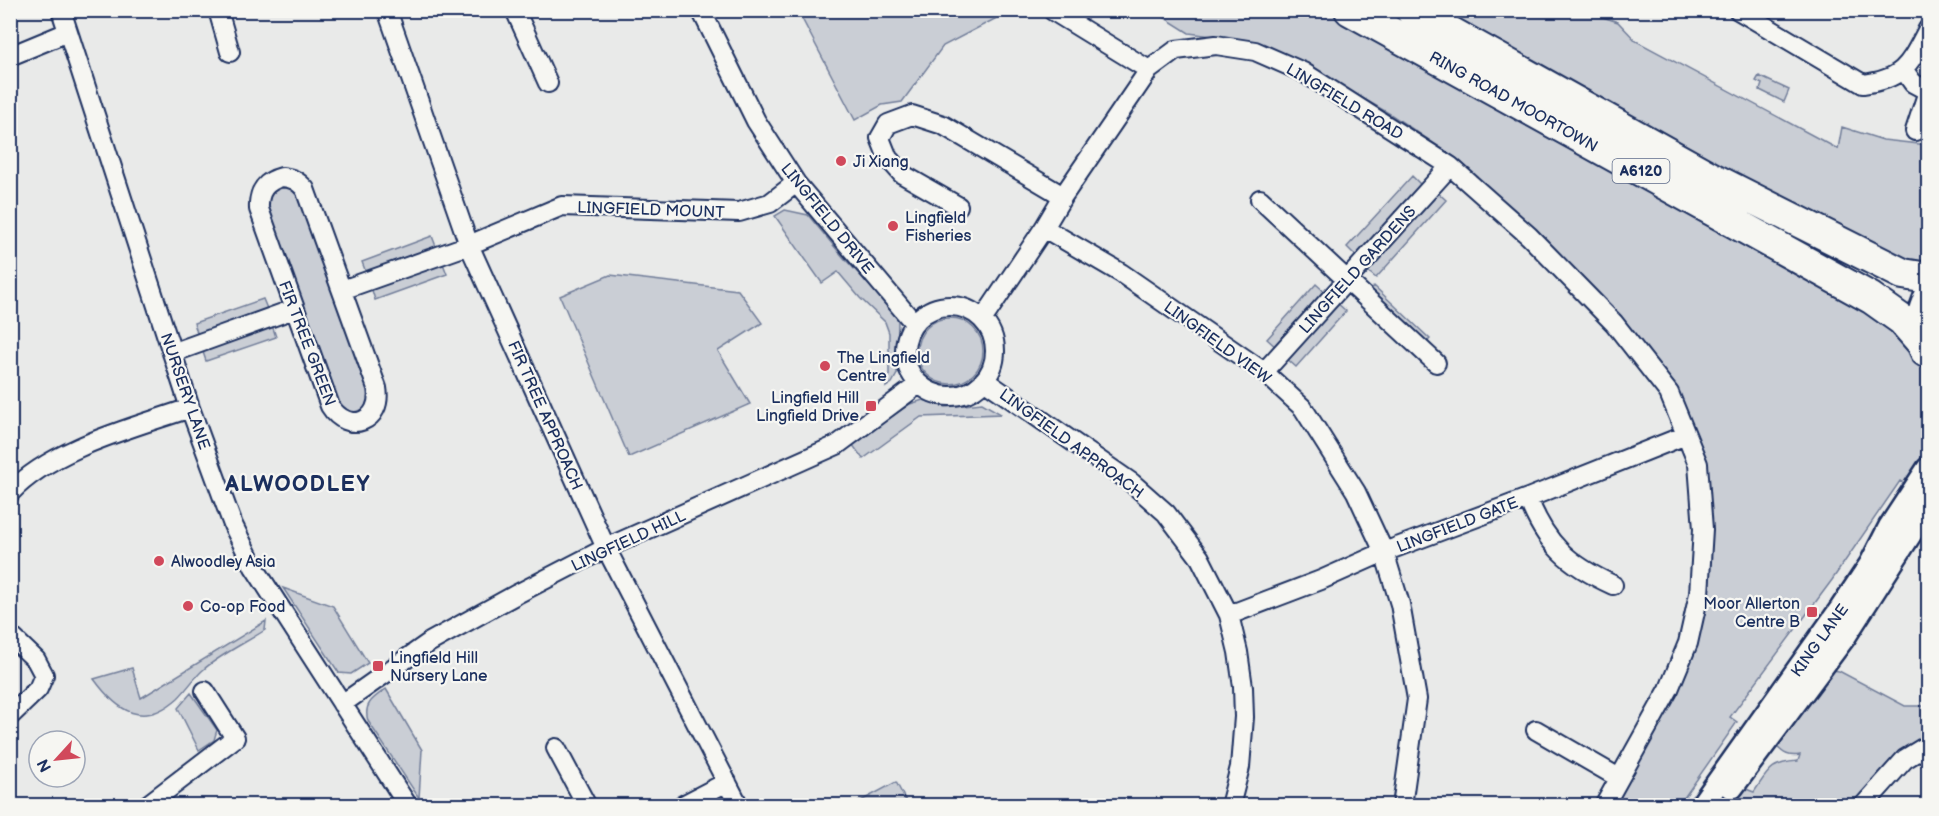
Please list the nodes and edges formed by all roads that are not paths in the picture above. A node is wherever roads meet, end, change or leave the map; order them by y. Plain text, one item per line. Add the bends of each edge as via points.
1 (61, 10) edge
2 (218, 10) edge
3 (387, 10) edge
4 (515, 10) edge
5 (701, 10) edge
6 (1350, 10) edge
7 (1411, 10) edge
8 (1738, 10) edge
9 (1053, 11) edge
10 (1929, 29) edge
11 (68, 32) junction
12 (230, 52) dead end
13 (10, 56) edge
14 (1903, 69) junction
15 (1149, 70) junction
16 (548, 83) dead end
17 (1928, 91) edge
18 (1915, 131) dead end
19 (1450, 166) junction
20 (796, 183) junction
21 (1062, 196) junction
22 (1260, 199) dead end
23 (958, 206) dead end
24 (1044, 228) junction
25 (469, 245) junction
26 (1929, 278) edge
27 (1348, 280) junction
28 (342, 290) junction
29 (1929, 300) edge
30 (294, 309) junction
31 (983, 320) junction
32 (914, 323) junction
33 (1925, 350) edge
34 (172, 353) junction
35 (1436, 363) dead end
36 (1264, 372) junction
37 (984, 381) junction
38 (919, 384) junction
39 (190, 408) junction
40 (1686, 435) junction
41 (1929, 469) edge
42 (13, 485) edge
43 (1528, 498) junction
44 (1929, 506) edge
45 (606, 548) junction
46 (1384, 552) junction
47 (1613, 585) dead end
48 (1229, 615) junction
49 (10, 635) edge
50 (205, 692) dead end
51 (342, 704) junction
52 (10, 716) edge
53 (1536, 730) dead end
54 (1929, 746) edge
55 (556, 748) dead end
56 (1619, 778) junction
57 (727, 782) junction
58 (146, 806) edge
59 (408, 806) edge
60 (587, 806) edge
61 (681, 806) edge
62 (739, 806) edge
63 (1230, 806) edge
64 (1402, 806) edge
65 (1604, 806) edge
66 (1701, 806) edge
67 (1718, 806) edge
68 (1863, 806) edge

1 - 11 street, NURSERY LANE
2 - 12 street
3 - 25 street, FIR TREE APPROACH
4 - 16 street
5 - 20 street, LINGFIELD DRIVE via 756,121
6 - 33 highway, RING ROAD MOORTOWN / A6120 via 1871,298 1902,320
7 - 26 highway, RING ROAD MOORTOWN / A6120 via 1737,190 1903,274
8 - 14 street via 1863,84 1882,82
9 - 15 street
10 - 14 street
11 - 13 street
11 - 34 street, NURSERY LANE
14 - 17 street via 1913,83
15 - 19 street, LINGFIELD ROAD via 1176,50 1216,45 1255,51 1303,72
15 - 21 street, LINGFIELD ROAD
17 - 18 street
19 - 27 street, LINGFIELD GARDENS
19 - 40 street, LINGFIELD ROAD via 1529,236 1614,323 1669,393
20 - 25 street, LINGFIELD MOUNT via 771,203 739,212 561,206
20 - 32 street, LINGFIELD DRIVE
21 - 23 street via 943,125 912,116 888,124 880,138 888,158 902,174
21 - 24 street, LINGFIELD ROAD
22 - 27 street
24 - 31 street, LINGFIELD ROAD
24 - 36 street, LINGFIELD VIEW via 1121,273
25 - 28 street, LINGFIELD MOUNT
25 - 45 street, FIR TREE APPROACH
27 - 35 street
27 - 36 street, LINGFIELD GARDENS
28 - 30 street, FIR TREE GREEN via 306,189 291,178 274,179 261,191 259,208
28 - 30 street, FIR TREE GREEN via 379,397 374,413 359,422 342,419 330,406
29 - 33 highway, A6120 via 1920,328
30 - 34 street
31 - 32 street via 970,310 952,306 936,308
31 - 37 street via 995,344 994,360
32 - 38 street via 905,351 909,371
34 - 39 street, NURSERY LANE
36 - 46 street, LINGFIELD VIEW via 1302,408 1356,492
37 - 38 street via 953,396 938,394
37 - 48 street, LINGFIELD APPROACH via 1132,483 1166,513 1200,558
38 - 45 street, LINGFIELD HILL via 837,446
39 - 42 street via 61,455
39 - 51 street, NURSERY LANE via 233,525
40 - 43 street, LINGFIELD GATE
40 - 56 street, LINGFIELD ROAD via 1698,464 1703,541 1698,594 1688,643 1669,689
41 - 66 street, KING LANE via 1841,609
43 - 46 street, LINGFIELD GATE
43 - 47 street via 1550,541 1571,562
44 - 67 street, KING LANE via 1844,637
45 - 51 street, LINGFIELD HILL via 430,642
45 - 57 street, FIR TREE APPROACH
46 - 48 street, LINGFIELD GATE
46 - 64 street, LINGFIELD VIEW via 1400,604 1417,699
48 - 63 street, LINGFIELD APPROACH via 1243,687 1244,717 1240,767
49 - 52 street via 36,660 44,675 38,689
50 - 58 street via 236,738
51 - 59 street, NURSERY LANE
53 - 56 street
54 - 68 street via 1905,759
55 - 60 street
56 - 65 street, LINGFIELD ROAD
57 - 61 street
57 - 62 street, FIR TREE APPROACH

